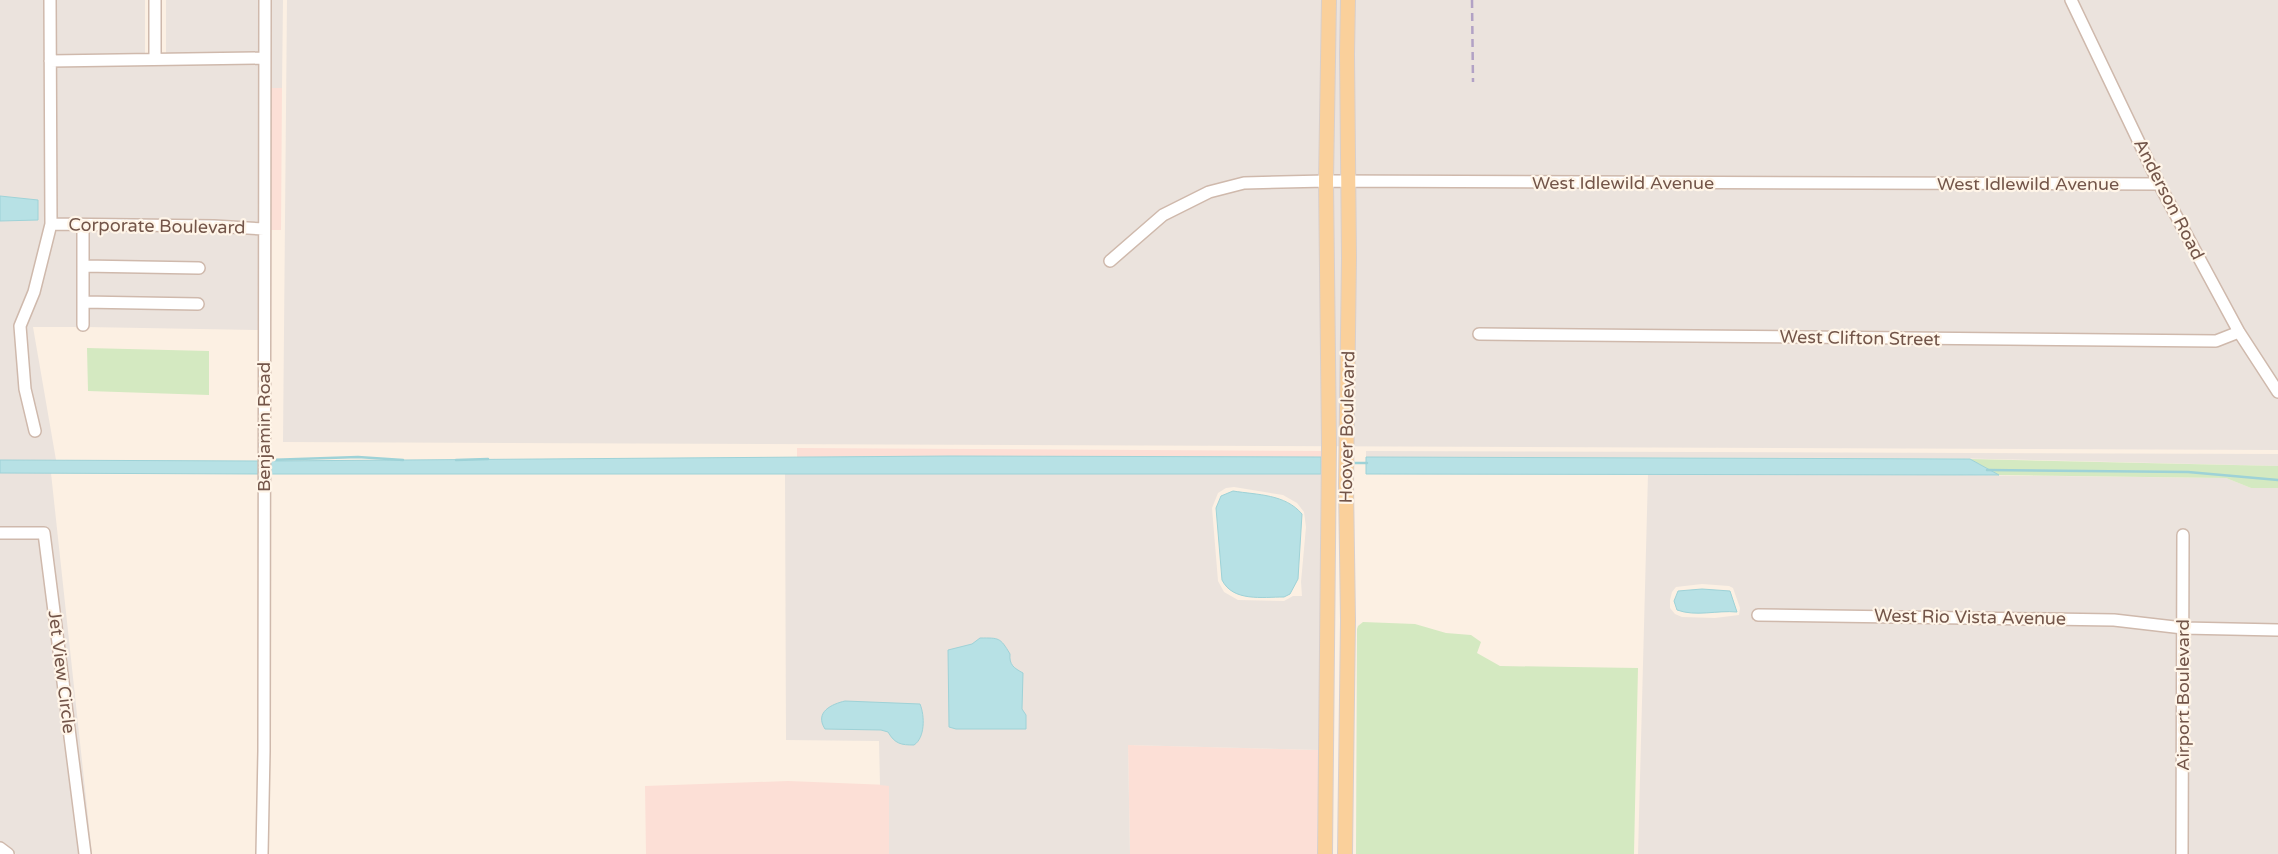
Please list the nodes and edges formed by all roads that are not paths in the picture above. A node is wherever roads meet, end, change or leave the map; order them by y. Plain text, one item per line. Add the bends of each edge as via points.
1 (50, 0) edge
2 (155, 0) edge
3 (265, 0) edge
4 (1329, 0) edge
5 (1348, 0) edge
6 (2071, 0) edge
7 (263, 58) junction
8 (155, 59) junction
9 (50, 60) junction
10 (1326, 180) junction
11 (1349, 182) junction
12 (2159, 184) junction
13 (51, 224) junction
14 (83, 224) junction
15 (264, 229) junction
16 (1110, 261) dead end
17 (83, 266) junction
18 (199, 268) dead end
19 (83, 302) junction
20 (198, 304) dead end
21 (83, 325) dead end
22 (2239, 332) junction
23 (1479, 334) dead end
24 (2278, 392) edge
25 (34, 431) dead end
26 (0, 533) edge
27 (2184, 535) dead end
28 (1758, 615) dead end
29 (2183, 628) junction
30 (2278, 630) edge
31 (0, 848) edge
32 (8, 854) edge
33 (85, 854) edge
34 (262, 854) edge
35 (1326, 854) edge
36 (1345, 854) edge
37 (2182, 854) edge

1 - 9 street
2 - 8 street
3 - 7 street, Benjamin Road
4 - 10 main road, Hoover Boulevard
5 - 11 main road, Hoover Boulevard
6 - 12 street, Anderson Road
7 - 8 street
7 - 15 street, Benjamin Road
8 - 9 street
9 - 13 street
10 - 11 street, West Idlewild Avenue
10 - 16 street, West Idlewild Avenue via 1244,183 1209,192 1163,215
10 - 35 main road, Hoover Boulevard via 1329,444
11 - 12 street, West Idlewild Avenue
11 - 36 main road, Hoover Boulevard
12 - 22 street, Anderson Road
13 - 14 street, Corporate Boulevard
13 - 25 street via 34,292 20,326 25,389
14 - 15 street, Corporate Boulevard
14 - 17 street
15 - 34 street, Benjamin Road
17 - 18 street
17 - 19 street
19 - 20 street
19 - 21 street
22 - 23 street, West Clifton Street via 2216,341
22 - 24 street, Anderson Road
26 - 33 street, Jet View Circle via 44,533
27 - 29 street, Airport Boulevard
28 - 29 street, West Rio Vista Avenue via 2114,620
29 - 30 street, West Rio Vista Avenue
29 - 37 street, Airport Boulevard
31 - 32 street

